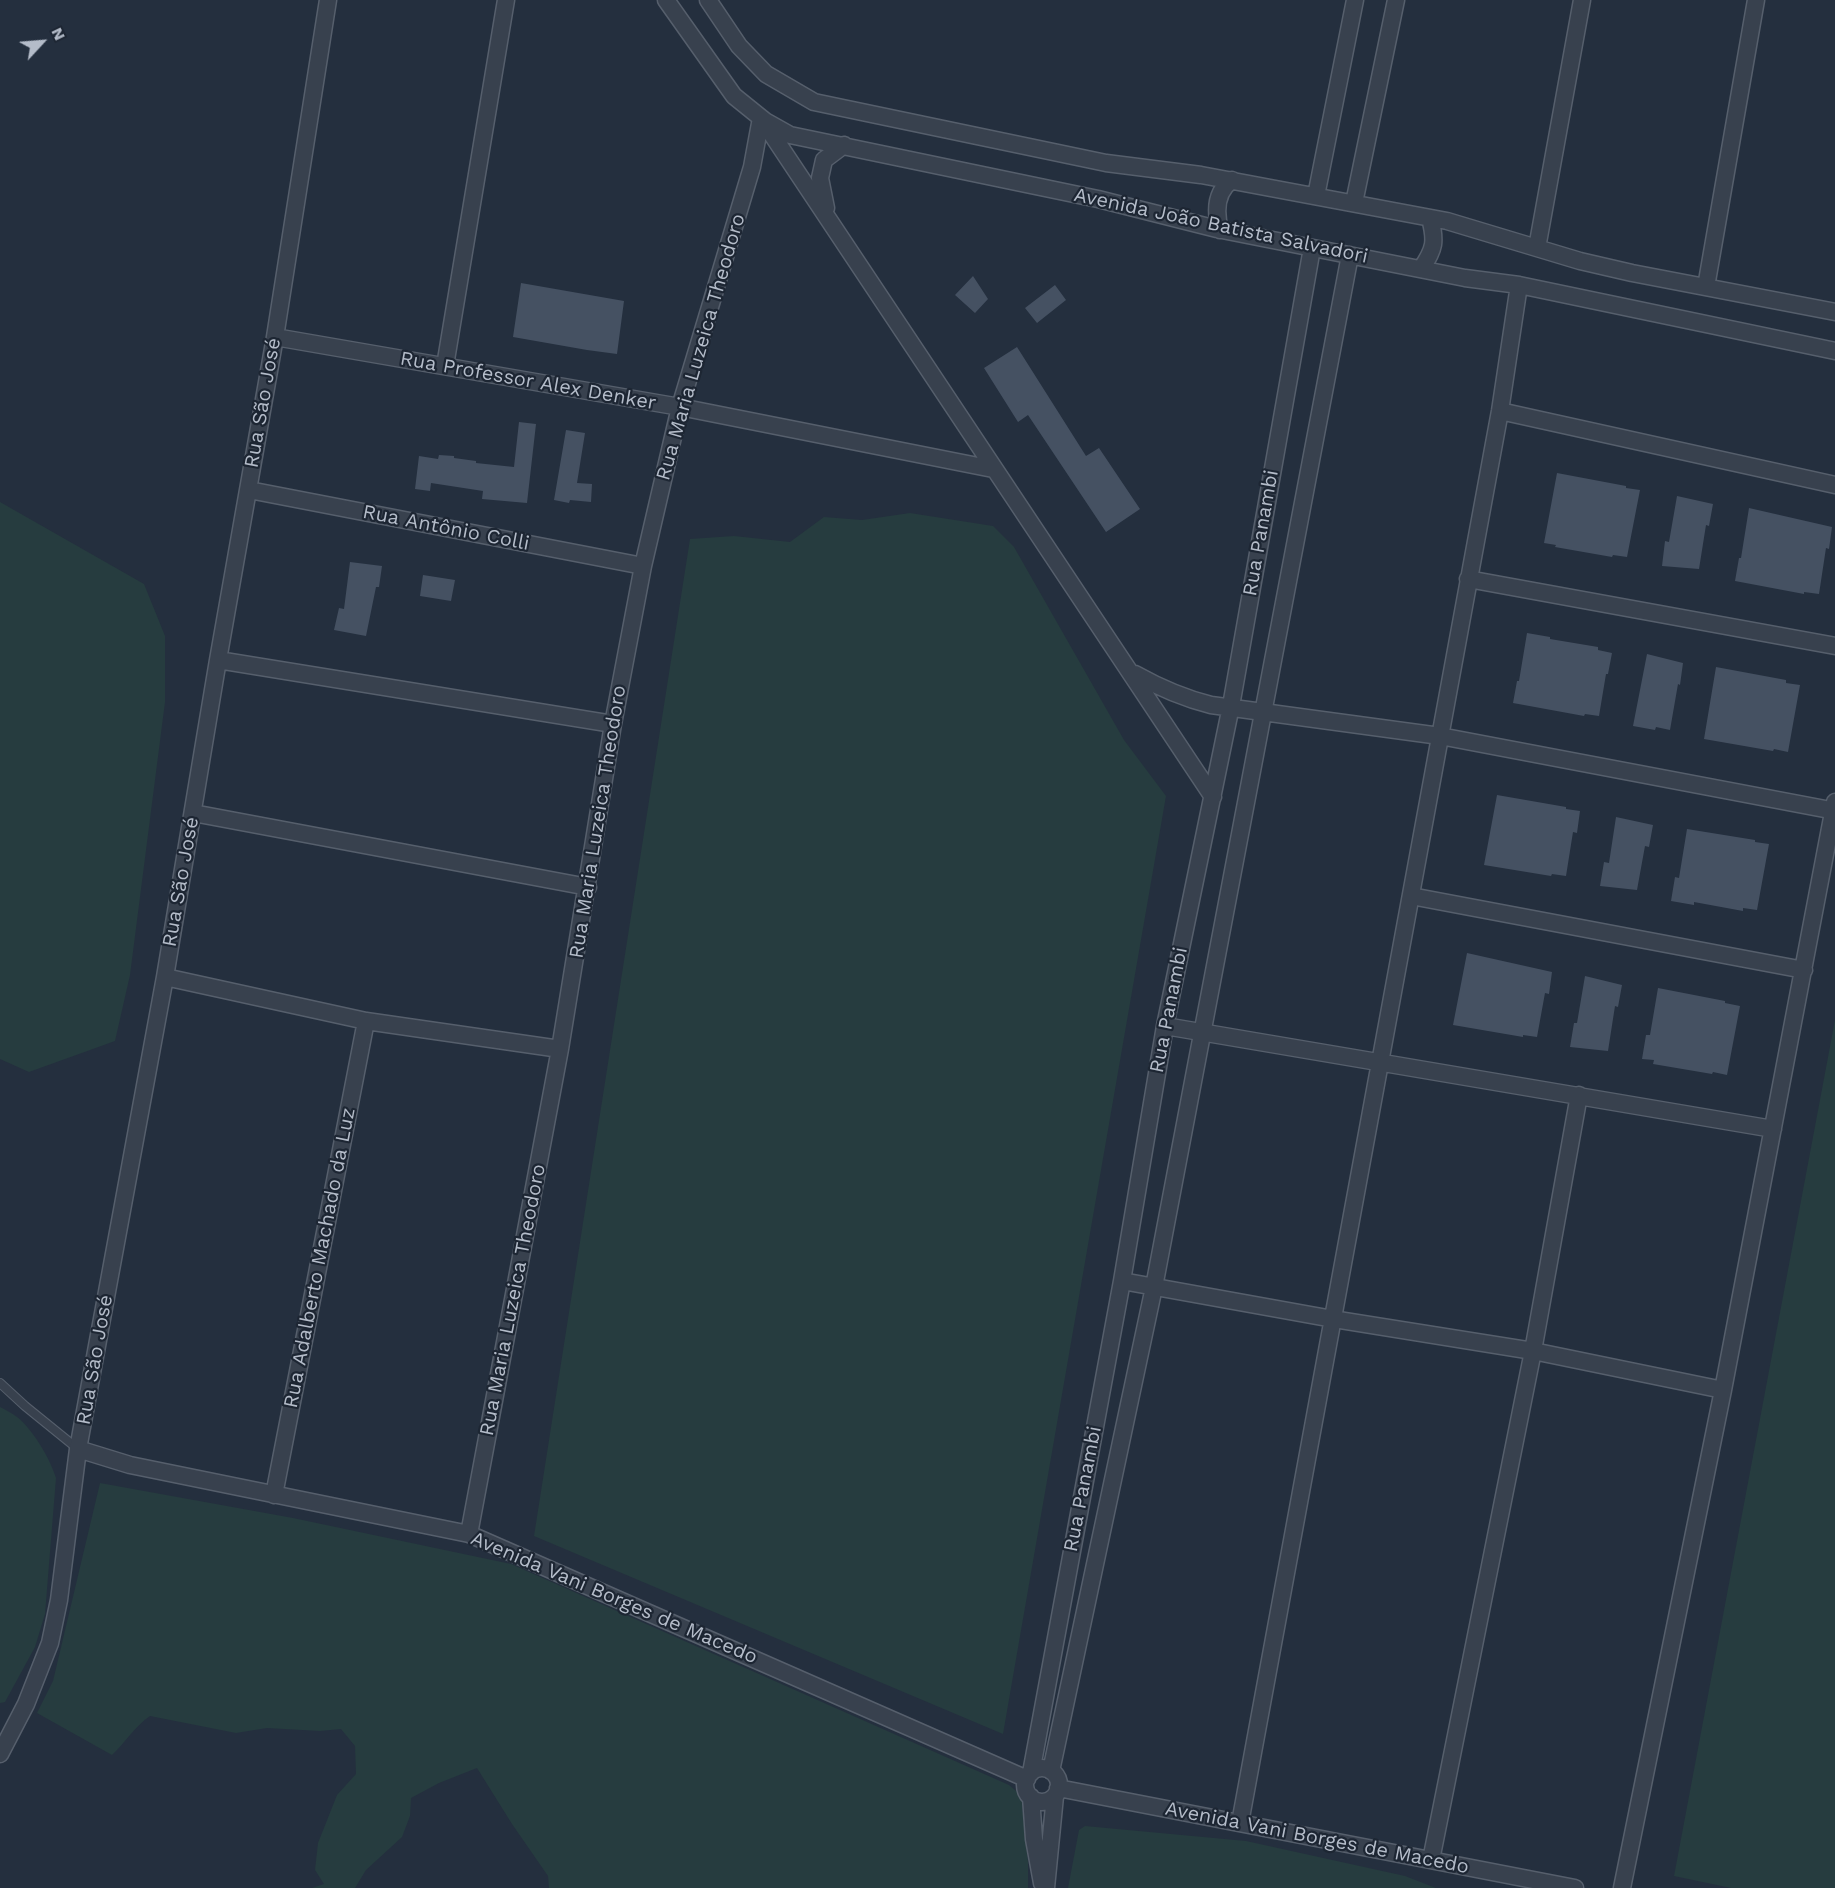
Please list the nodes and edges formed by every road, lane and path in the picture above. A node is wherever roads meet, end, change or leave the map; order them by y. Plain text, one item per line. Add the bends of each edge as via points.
1 (328, 0) edge
2 (506, 0) edge
3 (666, 0) edge
4 (708, 0) edge
5 (1355, 0) edge
6 (1396, 0) edge
7 (1582, 0) edge
8 (1756, 0) edge
9 (761, 118) junction
10 (844, 145) junction
11 (1232, 180) junction
12 (1316, 196) junction
13 (1354, 203) junction
14 (827, 215) junction
15 (1430, 218) junction
16 (1220, 230) junction
17 (1311, 248) junction
18 (1537, 248) junction
19 (1350, 255) junction
20 (1421, 269) junction
21 (1519, 285) junction
22 (1706, 287) junction
23 (1835, 312) edge
24 (275, 337) junction
25 (1835, 351) edge
26 (445, 366) junction
27 (680, 407) junction
28 (1500, 411) junction
29 (993, 470) junction
30 (1835, 485) edge
31 (249, 490) junction
32 (643, 566) junction
33 (1468, 579) junction
34 (1835, 646) edge
35 (218, 660) junction
36 (1130, 670) junction
37 (1231, 706) junction
38 (1263, 711) junction
39 (613, 724) junction
40 (1440, 736) junction
41 (1213, 797) junction
42 (1834, 808) edge
43 (193, 813) junction
44 (588, 887) junction
45 (1411, 896) junction
46 (1804, 970) junction
47 (165, 977) junction
48 (366, 1021) junction
49 (1165, 1026) junction
50 (1203, 1032) junction
51 (560, 1049) junction
52 (1380, 1061) junction
53 (1579, 1095) junction
54 (1773, 1129) junction
55 (1122, 1281) junction
56 (1154, 1287) junction
57 (1334, 1319) junction
58 (1533, 1351) junction
59 (0, 1383) edge
60 (1723, 1390) junction
61 (78, 1449) junction
62 (274, 1495) junction
63 (469, 1534) junction
64 (0, 1754) edge
65 (1051, 1771) junction
66 (1029, 1776) junction
67 (1057, 1792) junction
68 (1031, 1797) junction
69 (1240, 1823) junction
70 (1431, 1860) junction
71 (1045, 1888) edge
72 (1575, 1888) edge
73 (1622, 1888) edge

1 - 24 street, Rua São José
2 - 26 street
3 - 9 street, Avenida João Batista Salvadori via 734,96
4 - 11 street, Avenida João Batista Salvadori via 739,46 766,74 814,102 1106,162
5 - 12 street
6 - 13 street
7 - 18 street
8 - 22 street
9 - 10 street, Avenida João Batista Salvadori via 790,135
9 - 14 street
9 - 27 street, Rua Maria Luzeica Theodoro via 752,167
10 - 14 street via 824,160 820,178
10 - 16 street, Avenida João Batista Salvadori via 1098,199
11 - 12 street, Avenida João Batista Salvadori
11 - 16 street via 1219,196 1216,210
12 - 13 street, Avenida João Batista Salvadori
13 - 15 street, Avenida João Batista Salvadori
14 - 29 street
15 - 18 street, Avenida João Batista Salvadori
15 - 20 street via 1434,246
16 - 17 street, Avenida João Batista Salvadori
17 - 19 street, Avenida João Batista Salvadori
17 - 37 street, Rua Panambi
18 - 22 street, Avenida João Batista Salvadori
19 - 20 street, Avenida João Batista Salvadori
19 - 38 street, Rua Panambi
20 - 21 street, Avenida João Batista Salvadori
21 - 25 street, Avenida João Batista Salvadori
21 - 28 street
22 - 23 street, Avenida João Batista Salvadori
24 - 26 street, Rua Professor Alex Denker
24 - 31 street, Rua São José
26 - 27 street, Rua Professor Alex Denker
27 - 29 street, Rua Professor Alex Denker
27 - 32 street, Rua Maria Luzeica Theodoro
28 - 30 street
28 - 33 street
29 - 36 street
31 - 32 street, Rua Antônio Colli
31 - 35 street, Rua São José
32 - 39 street, Rua Maria Luzeica Theodoro
33 - 34 street
33 - 40 street
35 - 39 street
35 - 43 street, Rua São José
36 - 37 street via 1185,699
36 - 41 street
37 - 38 street
37 - 41 street, Rua Panambi
38 - 40 street
38 - 50 street, Rua Panambi
39 - 44 street, Rua Maria Luzeica Theodoro
40 - 42 street
40 - 45 street
41 - 49 street, Rua Panambi
42 - 46 street
43 - 44 street
43 - 47 street, Rua São José
44 - 51 street, Rua Maria Luzeica Theodoro
45 - 46 street
45 - 52 street
46 - 54 street
47 - 48 street
47 - 61 street, Rua São José
48 - 51 street
48 - 62 street, Rua Adalberto Machado da Luz
49 - 50 street
49 - 55 street, Rua Panambi
50 - 52 street
50 - 56 street, Rua Panambi
51 - 63 street, Rua Maria Luzeica Theodoro
52 - 53 street
52 - 57 street
53 - 54 street
53 - 58 street
54 - 60 street
55 - 56 street
55 - 66 street, Rua Panambi
56 - 57 street
56 - 65 street, Rua Panambi
57 - 58 street
57 - 69 street
58 - 60 street
58 - 70 street
59 - 61 lane
60 - 73 street
61 - 62 street, Avenida Vani Borges de Macedo via 130,1465
61 - 64 street, Rua São José via 50,1643 26,1704
62 - 63 street, Avenida Vani Borges de Macedo
63 - 66 street, Avenida Vani Borges de Macedo
65 - 66 street via 1041,1768
65 - 67 street via 1057,1778
66 - 68 street via 1026,1789
67 - 68 street via 1046,1802
67 - 69 street, Avenida Vani Borges de Macedo
67 - 71 street
68 - 71 street via 1034,1839
69 - 70 street, Avenida Vani Borges de Macedo
70 - 72 street, Avenida Vani Borges de Macedo

